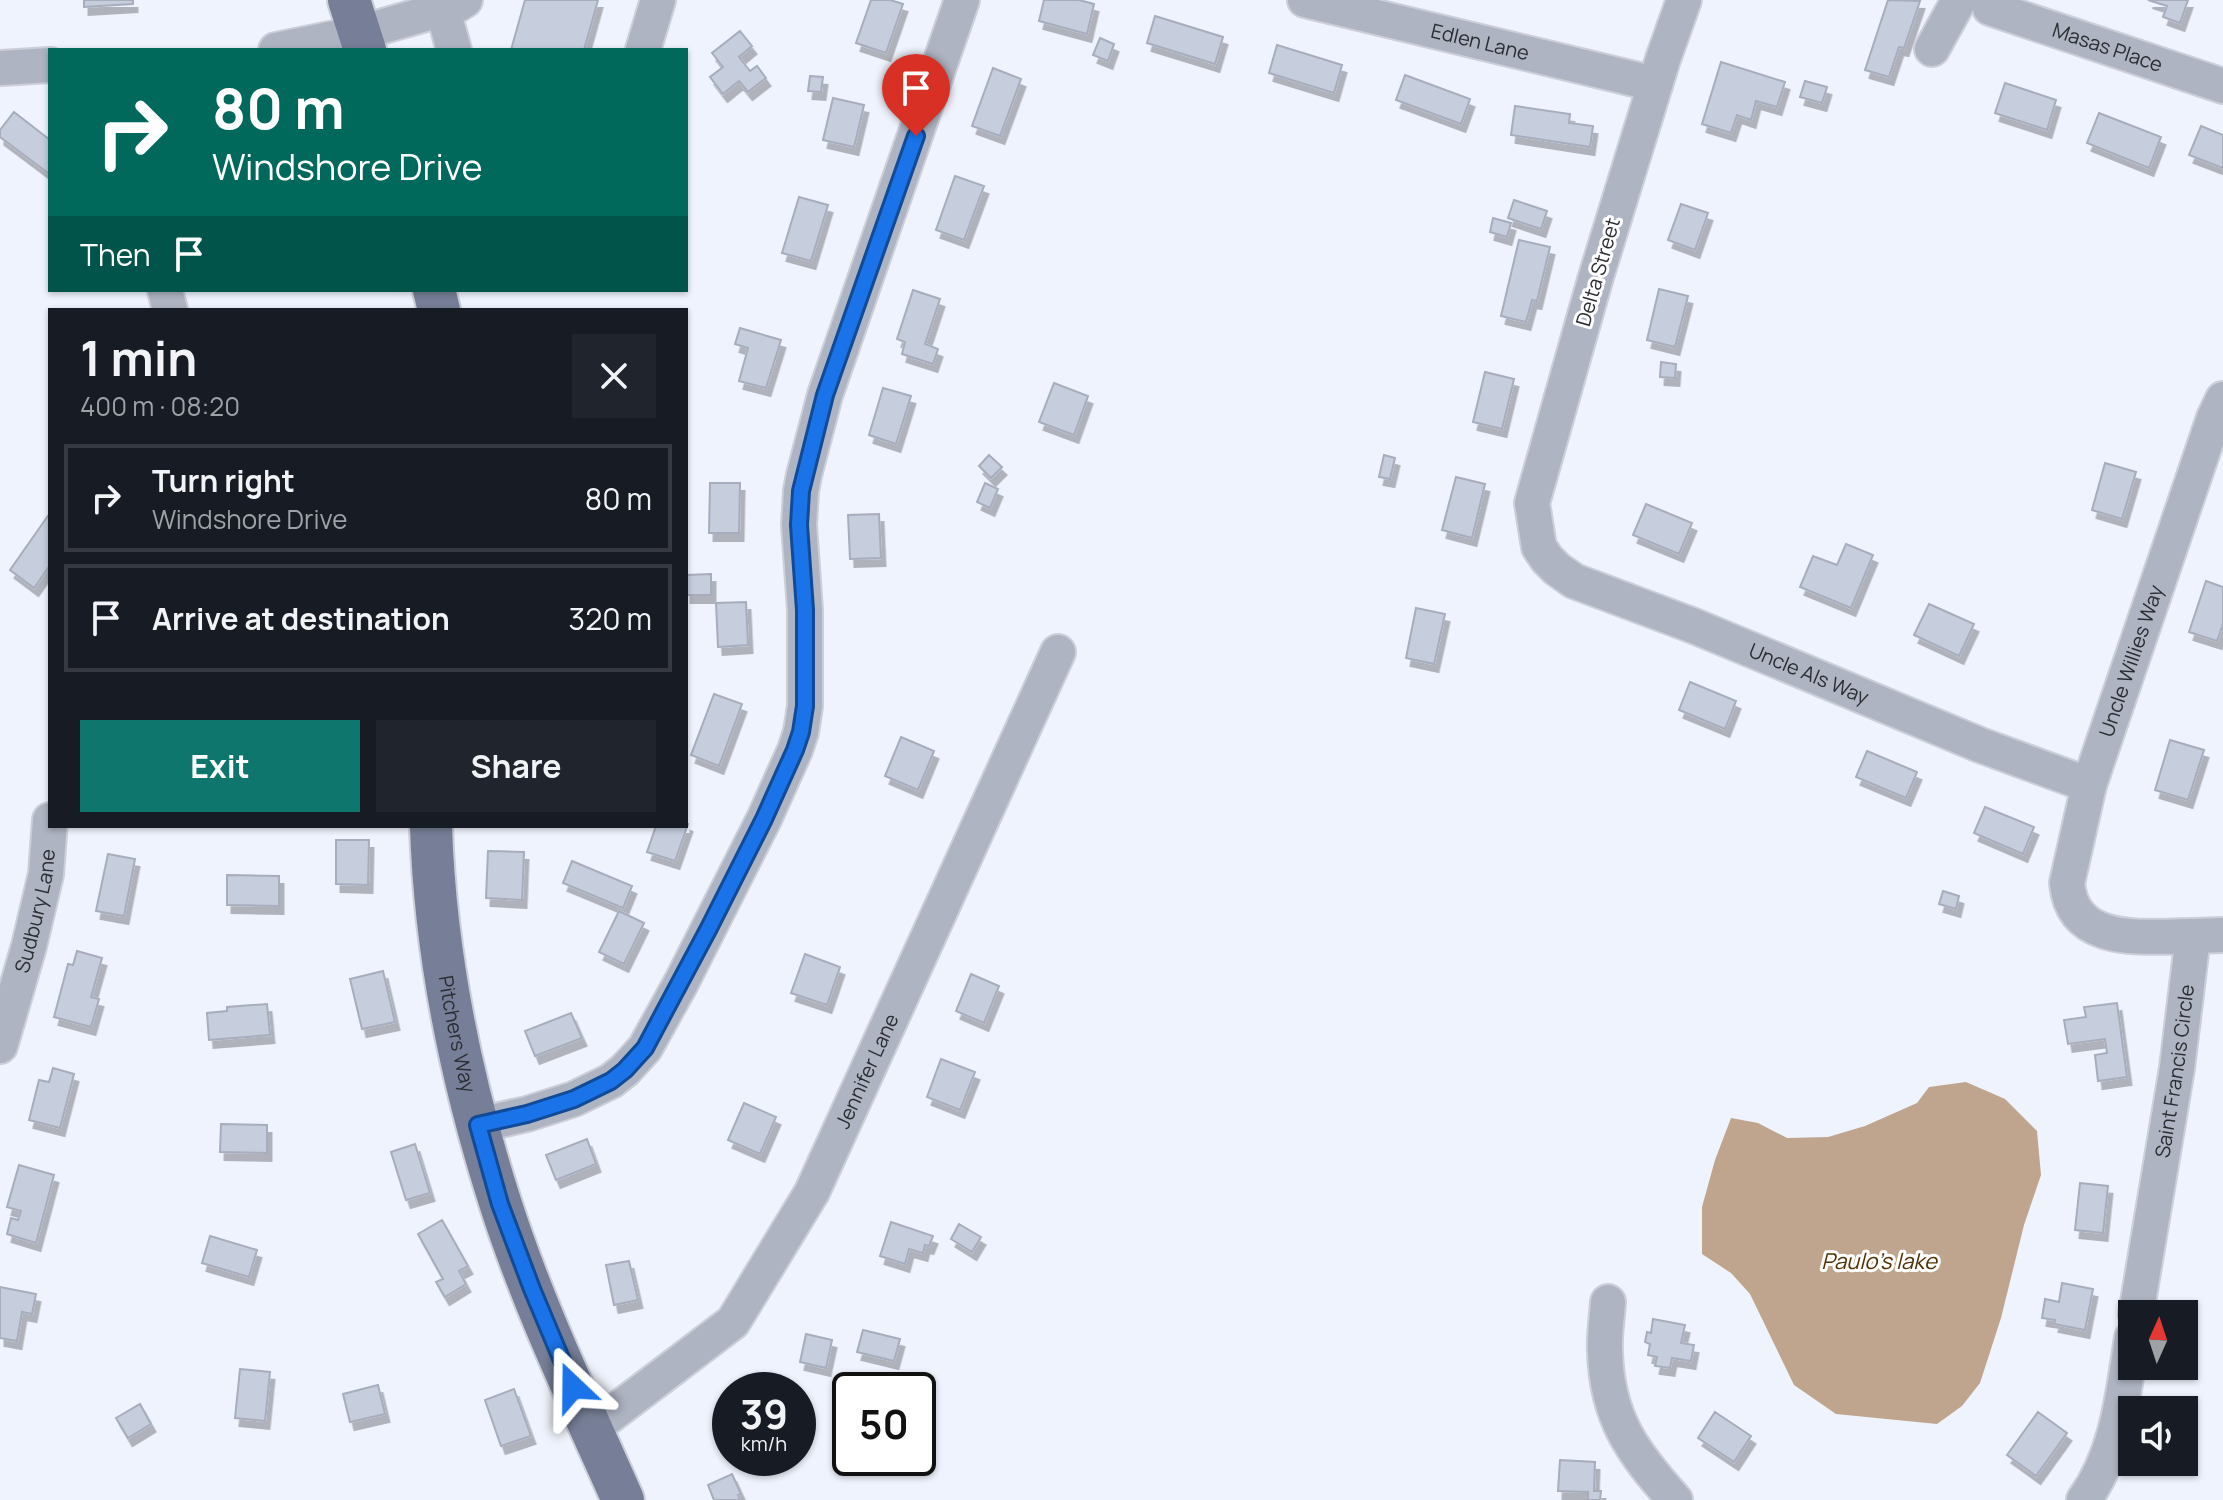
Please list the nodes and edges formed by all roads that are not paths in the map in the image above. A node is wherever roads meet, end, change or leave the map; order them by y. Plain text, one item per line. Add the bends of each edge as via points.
1 (658, 0) edge
2 (962, 0) edge
3 (1305, 0) edge
4 (1684, 0) edge
5 (449, 3) edge
6 (1974, 4) edge
7 (358, 28) edge
8 (283, 48) edge
9 (454, 48) edge
10 (644, 48) edge
11 (1932, 49) dead end
12 (48, 65) edge
13 (0, 68) edge
14 (1655, 84) junction
15 (2223, 86) edge
16 (2223, 399) edge
17 (1539, 547) joint
18 (1058, 652) dead end
19 (2089, 785) junction
20 (49, 828) edge
21 (431, 828) edge
22 (2087, 923) joint
23 (2208, 935) edge
24 (10, 975) edge
25 (0, 1046) edge
26 (478, 1125) junction
27 (2138, 1300) edge
28 (1608, 1302) dead end
29 (2125, 1380) edge
30 (592, 1429) junction
31 (623, 1500) edge
32 (1675, 1500) edge
33 (2084, 1500) edge

1 - 10 street
2 - 26 street via 825,395 804,475 799,525 805,706 795,750 645,1048 611,1081 574,1099
3 - 14 street, Edlen Lane
4 - 14 street, Delta Street
5 - 7 street
5 - 9 street
6 - 11 street
6 - 15 street, Masas Place
7 - 8 street
12 - 13 street
14 - 17 street, Delta Street via 1532,503
16 - 19 street, Uncle Willies Way
17 - 19 street, Uncle Als Way via 1574,581
18 - 30 street, Jennifer Lane via 812,1192 733,1322
19 - 22 street, Uncle Willies Way via 2067,883 2068,897
20 - 24 street, Sudbury Lane via 46,874
21 - 26 main road, Pitchers Way via 444,970
22 - 23 street, Saint Francis Circle via 2120,936
23 - 27 street, Saint Francis Circle via 2177,1068
24 - 25 street, Sudbury Lane
26 - 30 main road, Pitchers Way via 517,1250
28 - 32 street via 1605,1350 1615,1416 1633,1449
29 - 33 street via 2112,1443
30 - 31 main road, Pitchers Way

